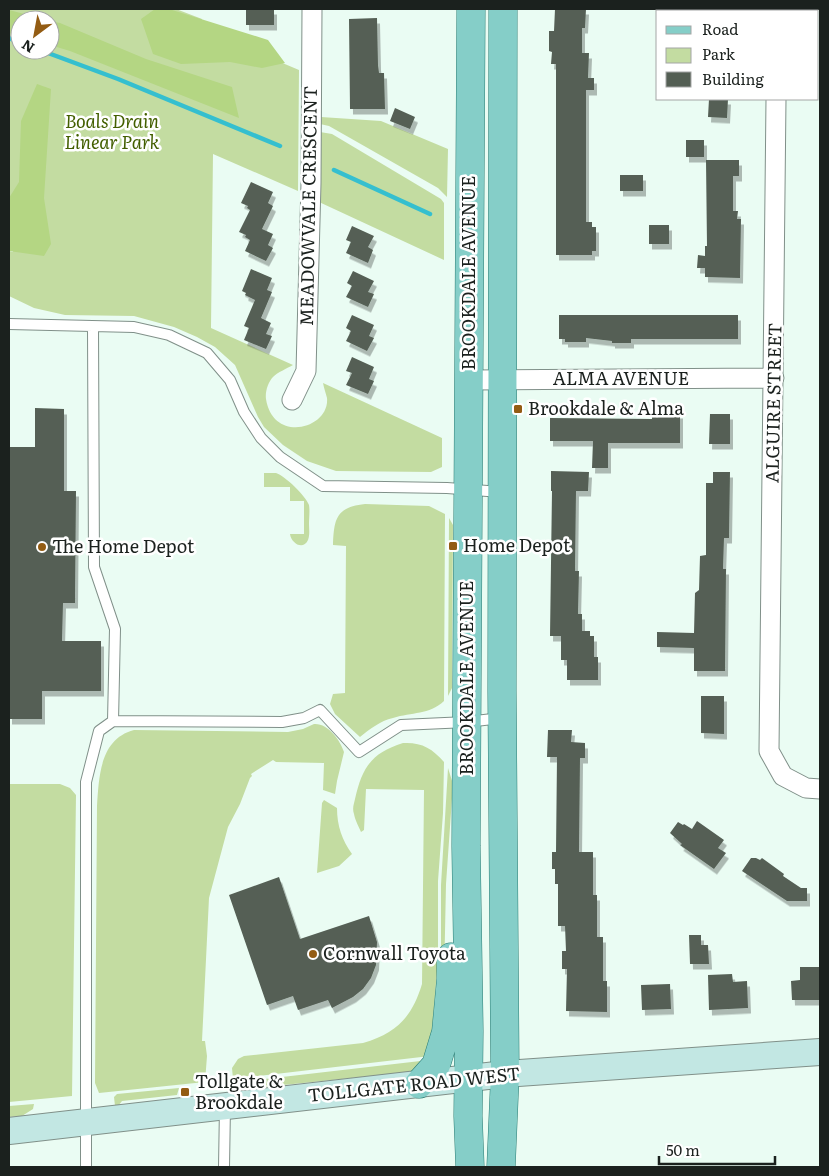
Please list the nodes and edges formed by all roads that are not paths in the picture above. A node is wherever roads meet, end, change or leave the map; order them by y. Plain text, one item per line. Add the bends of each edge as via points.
1 (312, 9) edge
2 (471, 9) edge
3 (503, 9) edge
4 (776, 100) edge
5 (9, 324) edge
6 (93, 327) junction
7 (774, 378) junction
8 (469, 380) junction
9 (502, 380) junction
10 (292, 400) dead end
11 (468, 490) junction
12 (502, 492) junction
13 (502, 718) junction
14 (113, 721) junction
15 (467, 722) junction
16 (820, 789) edge
17 (466, 846) junction
18 (820, 1052) edge
19 (505, 1074) junction
20 (469, 1078) junction
21 (419, 1084) junction
22 (225, 1106) junction
23 (86, 1122) junction
24 (9, 1131) edge
25 (86, 1167) edge
26 (224, 1167) edge
27 (470, 1167) edge
28 (501, 1167) edge

1 - 10 street, MEADOWVALE CRESCENT via 306,370
2 - 8 main road, BROOKDALE AVENUE
3 - 9 main road, BROOKDALE AVENUE
4 - 7 street, ALGUIRE STREET
5 - 6 lane
6 - 11 lane via 134,327 169,335 208,353 230,380 244,412 261,438 280,458 322,486
6 - 14 lane via 94,567 115,628
7 - 9 street, ALMA AVENUE
7 - 16 street, ALGUIRE STREET via 769,751 783,776 806,788
8 - 9 street, ALMA AVENUE
8 - 11 main road, BROOKDALE AVENUE
9 - 12 main road, BROOKDALE AVENUE
11 - 12 lane
11 - 15 main road, BROOKDALE AVENUE
12 - 13 main road, BROOKDALE AVENUE
13 - 15 lane
13 - 19 main road, BROOKDALE AVENUE
14 - 15 lane via 282,722 304,718 320,710 359,752 401,725
14 - 23 lane via 98,731 86,782
15 - 17 main road, BROOKDALE AVENUE
17 - 20 main road, BROOKDALE AVENUE
17 - 21 main road via 450,882 451,979 446,1032 436,1066
18 - 19 street, TOLLGATE ROAD WEST
19 - 20 street, TOLLGATE ROAD WEST
19 - 28 main road, BROOKDALE AVENUE
20 - 21 street, TOLLGATE ROAD WEST
20 - 27 main road, BROOKDALE AVENUE
21 - 22 street, TOLLGATE ROAD WEST
22 - 23 street, TOLLGATE ROAD WEST
22 - 26 lane
23 - 24 street, TOLLGATE ROAD WEST
23 - 25 lane

